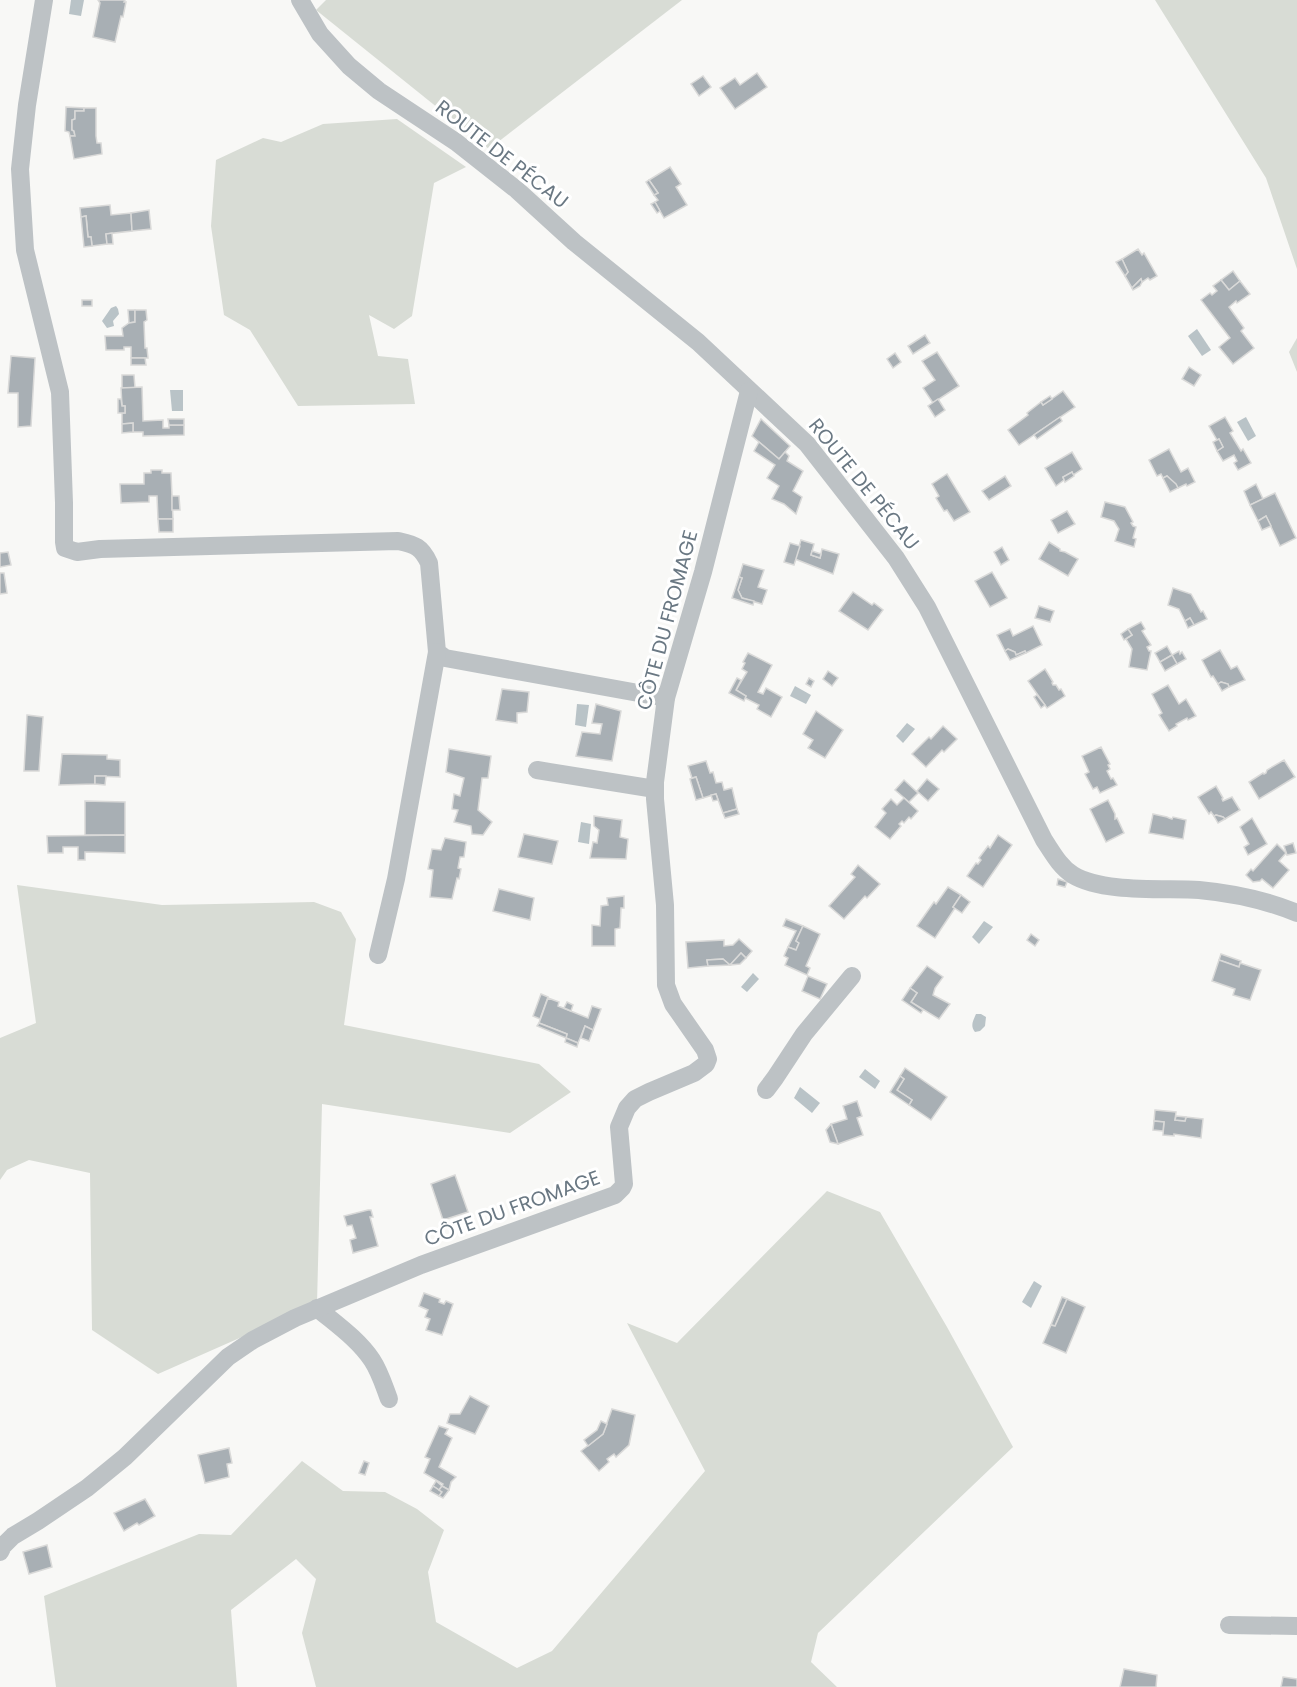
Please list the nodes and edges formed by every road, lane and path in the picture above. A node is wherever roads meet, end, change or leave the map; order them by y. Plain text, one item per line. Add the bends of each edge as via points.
1 (44, 0) edge
2 (300, 0) edge
3 (749, 391) junction
4 (437, 652) junction
5 (666, 698) junction
6 (537, 770) dead end
7 (655, 789) junction
8 (1297, 913) edge
9 (378, 956) dead end
10 (852, 976) dead end
11 (766, 1090) dead end
12 (317, 1308) junction
13 (389, 1399) dead end
14 (0, 1552) edge
15 (1229, 1625) dead end
16 (1297, 1626) edge

1 - 4 street via 20,170 25,250 60,392 65,548 77,552 398,541 416,546 429,563
2 - 3 street, ROUTE DE PÉCAU via 320,34 349,66 517,190 574,242 698,342
3 - 5 street, CÔTE DU FROMAGE
3 - 8 street, ROUTE DE PÉCAU via 807,444 896,558 927,607 1044,840 1067,871 1100,886 1202,891
4 - 5 street via 445,658
4 - 9 street
5 - 7 street, CÔTE DU FROMAGE
6 - 7 street
7 - 12 street, CÔTE DU FROMAGE via 665,905 666,985 673,1004 705,1050 706,1064 649,1092 627,1108 619,1127 624,1184 615,1195 421,1265
10 - 11 street via 804,1034
12 - 13 street via 372,1360
12 - 14 street, CÔTE DU FROMAGE via 253,1340 228,1358 125,1457 87,1488 13,1536
15 - 16 street

